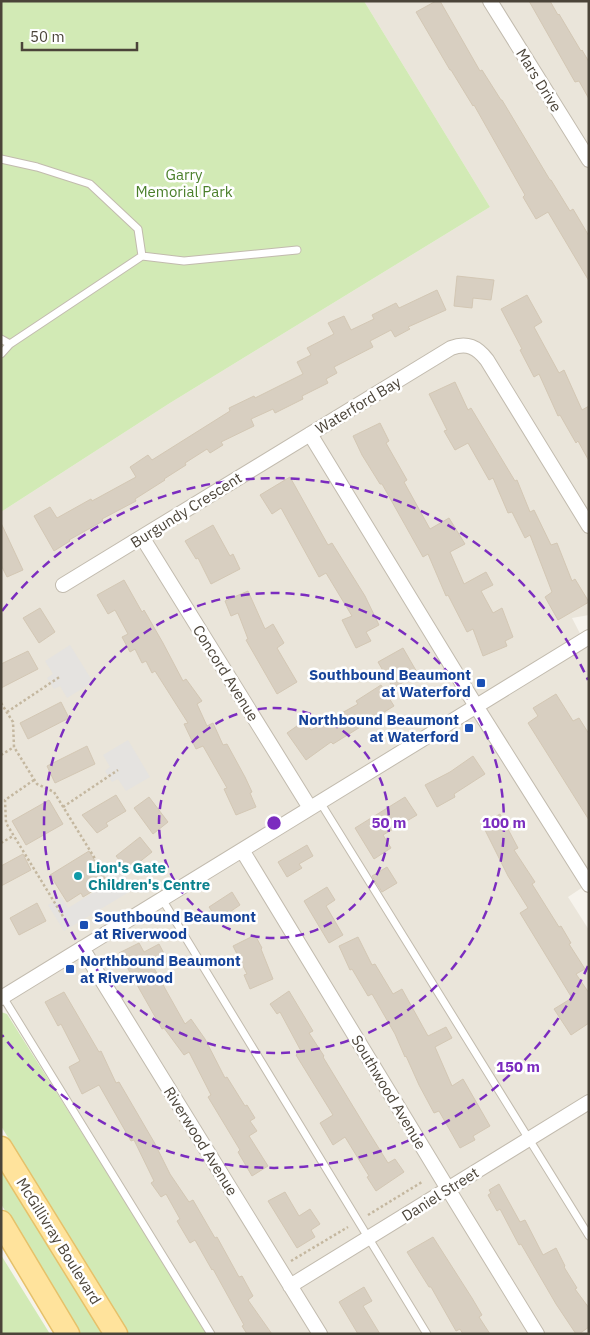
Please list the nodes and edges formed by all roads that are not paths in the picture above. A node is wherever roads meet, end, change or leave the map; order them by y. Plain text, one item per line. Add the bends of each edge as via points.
1 (490, 1) edge
2 (1, 159) edge
3 (589, 160) edge
4 (298, 250) dead end
5 (142, 256) junction
6 (1, 339) edge
7 (10, 344) junction
8 (1, 354) edge
9 (310, 434) junction
10 (589, 526) edge
11 (142, 537) junction
12 (63, 585) dead end
13 (589, 637) edge
14 (476, 706) junction
15 (315, 805) junction
16 (242, 850) junction
17 (589, 885) edge
18 (162, 899) junction
19 (82, 948) junction
20 (2, 997) edge
21 (589, 1102) edge
22 (529, 1139) junction
23 (1, 1148) edge
24 (448, 1189) junction
25 (1, 1222) edge
26 (589, 1236) edge
27 (369, 1237) junction
28 (290, 1286) junction
29 (68, 1334) edge
30 (116, 1334) edge
31 (211, 1334) edge
32 (320, 1334) edge
33 (427, 1334) edge
34 (537, 1334) edge

1 - 3 street, Mars Drive
2 - 5 lane via 90,184 138,229
4 - 5 lane via 184,261
5 - 7 lane
6 - 7 lane
7 - 8 lane
9 - 10 street, Waterford Bay via 451,348 470,346 487,360
9 - 11 street, Burgundy Crescent
9 - 14 street, Waterford Bay
11 - 12 street, Burgundy Crescent
11 - 15 street, Concord Avenue
13 - 14 street
14 - 15 street
14 - 17 street, Waterford Bay
15 - 16 street
15 - 22 lane
16 - 18 street
16 - 24 street, Southwood Avenue
18 - 19 street
18 - 27 lane
19 - 20 street
19 - 28 street, Riverwood Avenue
20 - 31 lane
21 - 22 street, Daniel Street
22 - 24 street, Daniel Street
22 - 26 lane
23 - 30 main road, McGillivray Boulevard
24 - 27 street, Daniel Street
24 - 34 street, Southwood Avenue
25 - 29 main road
27 - 28 street, Daniel Street
27 - 33 lane
28 - 32 street, Riverwood Avenue

